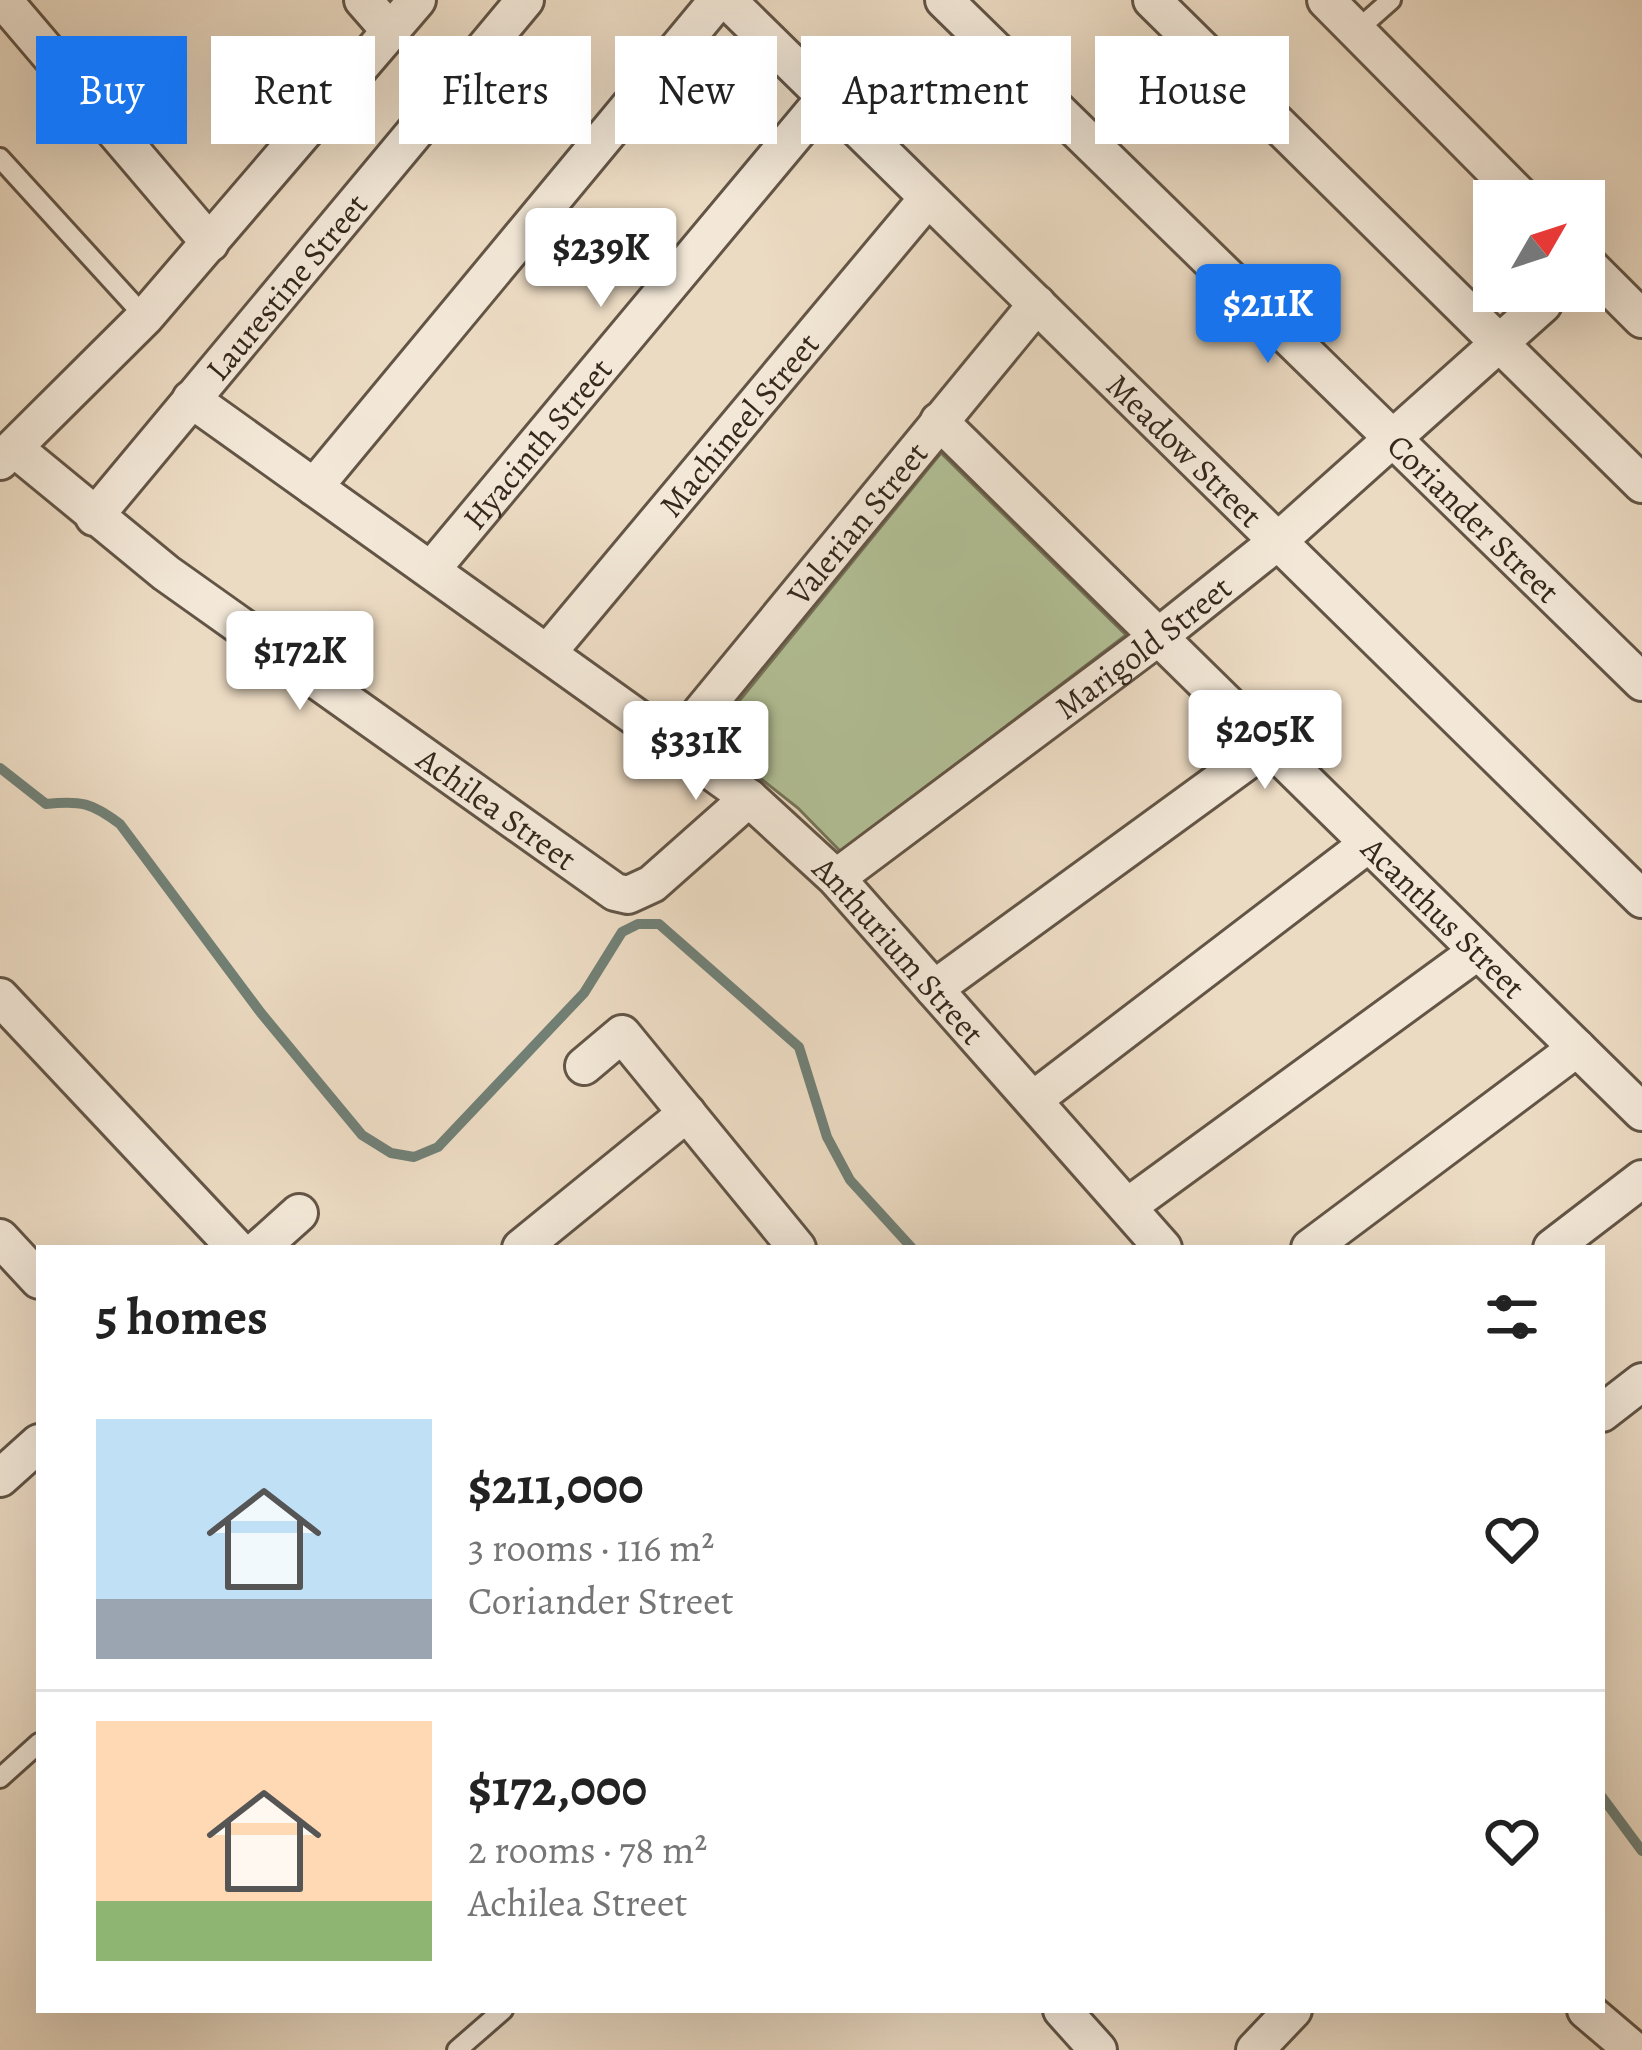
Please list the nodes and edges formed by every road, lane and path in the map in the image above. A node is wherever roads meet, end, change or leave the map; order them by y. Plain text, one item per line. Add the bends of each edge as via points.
1 (3, 0) edge
2 (363, 0) edge
3 (416, 0) edge
4 (525, 0) edge
5 (722, 0) edge
6 (944, 0) edge
7 (1152, 0) edge
8 (1326, 0) edge
9 (1391, 0) edge
10 (1356, 31) junction
11 (391, 32) junction
12 (801, 74) edge
13 (801, 127) edge
14 (874, 144) edge
15 (0, 158) edge
16 (1504, 180) edge
17 (928, 197) junction
18 (210, 243) junction
19 (1605, 282) edge
20 (1036, 304) junction
21 (1534, 312) edge
22 (145, 317) junction
23 (1642, 320) edge
24 (1499, 344) junction
25 (191, 399) junction
26 (939, 422) junction
27 (1394, 438) junction
28 (7, 455) edge
29 (1642, 484) edge
30 (314, 487) junction
31 (94, 517) junction
32 (1278, 541) junction
33 (431, 570) junction
34 (1158, 637) junction
35 (548, 652) junction
36 (1642, 682) edge
37 (676, 743) junction
38 (1268, 745) junction
39 (749, 797) junction
40 (1368, 844) junction
41 (836, 878) junction
42 (1642, 899) edge
43 (1478, 951) junction
44 (934, 989) junction
45 (0, 998) edge
46 (1577, 1048) junction
47 (584, 1066) dead end
48 (1033, 1100) junction
49 (1642, 1112) edge
50 (687, 1113) junction
51 (1642, 1179) edge
52 (1127, 1207) junction
53 (299, 1213) dead end
54 (0, 1238) edge
55 (233, 1245) edge
56 (263, 1245) edge
57 (525, 1245) edge
58 (795, 1245) edge
59 (1160, 1245) edge
60 (1314, 1245) edge
61 (1556, 1245) edge
62 (36, 1277) edge
63 (1642, 1382) edge
64 (1605, 1411) edge
65 (36, 1446) edge
66 (0, 1478) edge
67 (36, 1746) edge
68 (0, 1778) edge
69 (500, 2013) edge
70 (1065, 2013) edge
71 (1291, 2013) edge
72 (1590, 2013) edge
73 (457, 2050) edge
74 (1098, 2050) edge
75 (1255, 2050) edge
76 (1633, 2050) edge

1 - 18 street
2 - 11 street
3 - 11 street
4 - 25 street, Laurestine Street
5 - 12 street, Meadow Street
5 - 30 street
6 - 27 street, Coriander Street
7 - 24 street
8 - 10 street
9 - 10 lane
10 - 16 street
11 - 18 street
13 - 33 street, Hyacinth Street
14 - 17 street, Meadow Street
15 - 22 lane
17 - 20 street, Meadow Street
17 - 35 street, Machineel Street
18 - 22 street
19 - 23 street
20 - 26 street, Valerian Street
20 - 32 street, Meadow Street
21 - 24 street, Marigold Street
22 - 28 street
24 - 27 street, Marigold Street
24 - 29 street
25 - 30 street, Anthurium Street
25 - 31 street, Laurestine Street
26 - 34 street, Acanthus Street
26 - 37 street, Valerian Street
27 - 32 street, Marigold Street
27 - 36 street, Coriander Street
28 - 31 street, Achilea Street
30 - 33 street, Anthurium Street
31 - 39 street, Achilea Street via 615,892 652,884
32 - 34 street, Marigold Street
32 - 42 street, Meadow Street
33 - 35 street, Anthurium Street
34 - 38 street, Acanthus Street
34 - 41 street, Marigold Street
35 - 37 street, Anthurium Street
37 - 39 street, Anthurium Street
38 - 40 street, Acanthus Street
38 - 44 street
39 - 41 street, Anthurium Street
40 - 43 street, Acanthus Street
40 - 48 street
41 - 44 street, Anthurium Street
43 - 46 street, Acanthus Street
43 - 52 street
44 - 48 street, Anthurium Street
45 - 55 street
46 - 49 street, Acanthus Street
46 - 60 street
47 - 50 street via 622,1034
48 - 52 street, Anthurium Street
50 - 57 street
50 - 58 street
51 - 61 street
52 - 59 street, Anthurium Street
53 - 56 street
54 - 62 street
63 - 64 street
65 - 66 street
67 - 68 lane
69 - 73 lane
70 - 74 street
71 - 75 street
72 - 76 street

